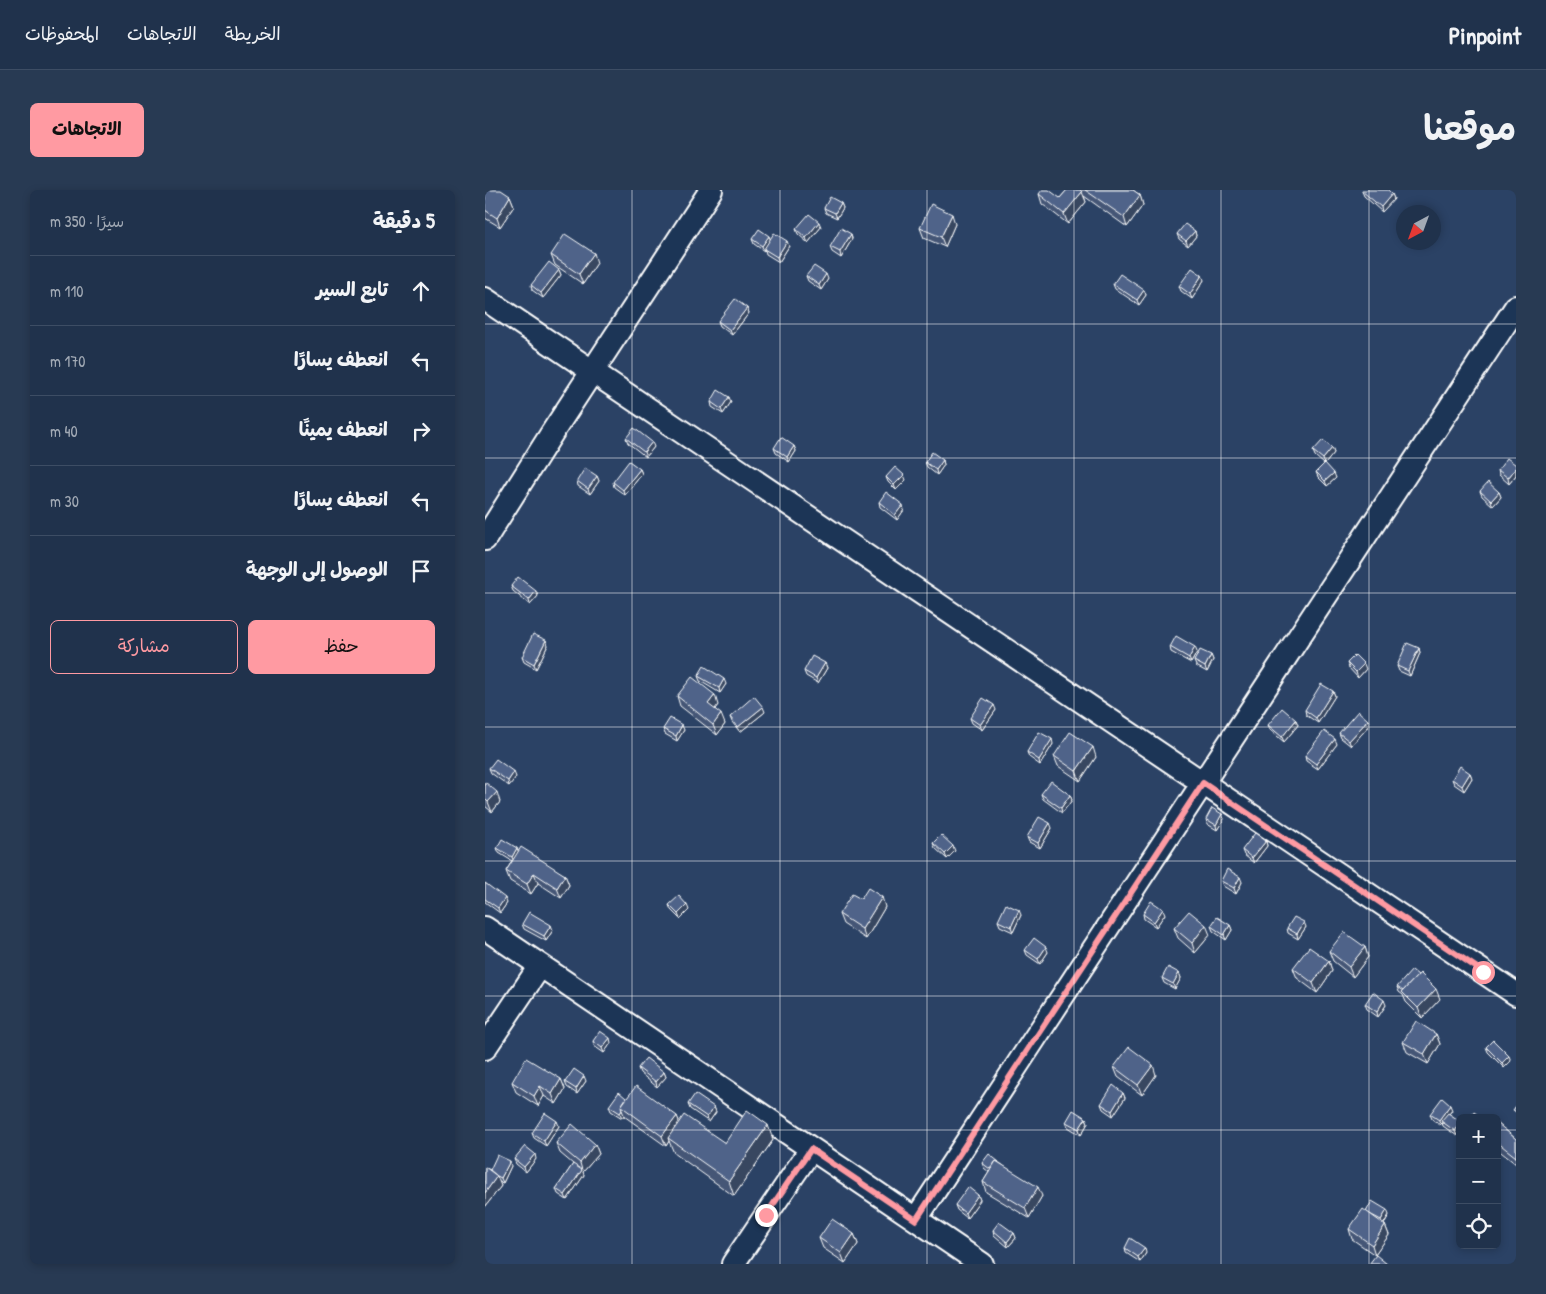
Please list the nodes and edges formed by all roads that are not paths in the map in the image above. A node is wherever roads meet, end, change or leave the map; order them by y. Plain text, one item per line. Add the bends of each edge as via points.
1 (711, 190) edge
2 (485, 299) edge
3 (1516, 307) edge
4 (592, 371) junction
5 (485, 539) edge
6 (1203, 783) junction
7 (485, 928) edge
8 (540, 966) junction
9 (1516, 994) edge
10 (485, 1048) edge
11 (811, 1149) junction
12 (916, 1220) junction
13 (733, 1264) edge
14 (982, 1264) edge

1 - 4 street
2 - 4 street
3 - 6 street
4 - 5 street
4 - 6 street
6 - 9 street
6 - 12 street
7 - 8 street
8 - 10 street
8 - 11 street
11 - 12 street
11 - 13 street
12 - 14 street

